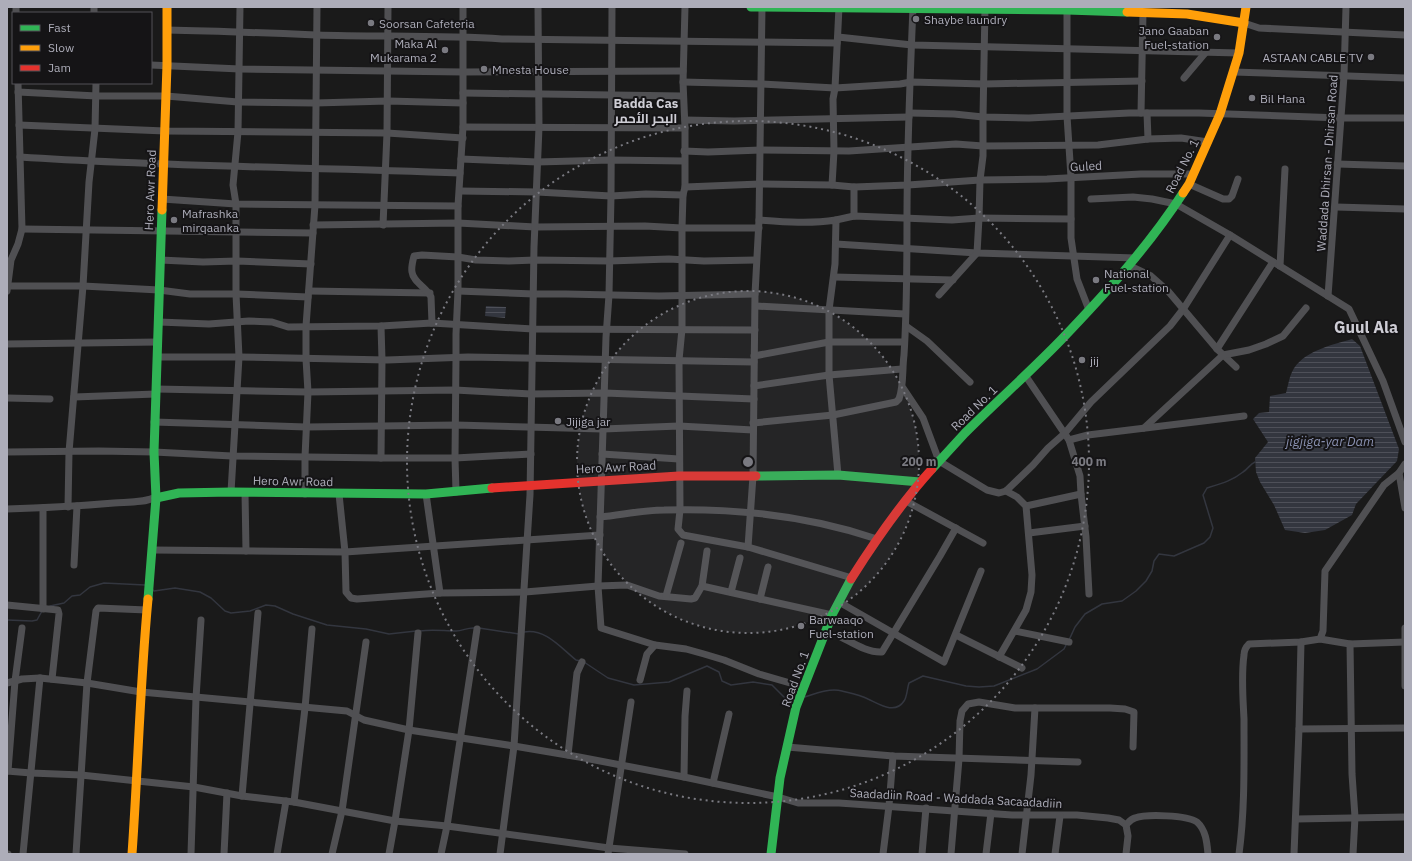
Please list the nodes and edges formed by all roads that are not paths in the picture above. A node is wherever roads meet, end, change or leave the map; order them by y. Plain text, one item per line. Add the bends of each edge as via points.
1 (167, 7) edge
2 (240, 7) edge
3 (317, 7) edge
4 (388, 7) edge
5 (463, 7) edge
6 (538, 7) edge
7 (612, 7) edge
8 (685, 7) edge
9 (751, 7) edge
10 (762, 7) edge
11 (1246, 7) edge
12 (1346, 7) edge
13 (839, 8) edge
14 (913, 8) edge
15 (985, 8) edge
16 (1067, 9) edge
17 (1187, 11) edge
18 (1143, 13) junction
19 (1244, 23) junction
20 (167, 30) junction
21 (239, 31) junction
22 (1345, 32) junction
23 (317, 35) junction
24 (387, 35) junction
25 (1405, 35) edge
26 (463, 37) junction
27 (538, 39) junction
28 (838, 40) junction
29 (611, 41) junction
30 (684, 42) junction
31 (762, 42) junction
32 (912, 45) junction
33 (984, 46) junction
34 (1066, 48) junction
35 (1142, 50) junction
36 (1206, 52) junction
37 (1239, 53) junction
38 (152, 65) edge
39 (167, 65) junction
40 (240, 69) junction
41 (316, 70) junction
42 (611, 70) junction
43 (387, 71) junction
44 (538, 71) junction
45 (683, 71) junction
46 (463, 72) junction
47 (1234, 72) junction
48 (1344, 76) junction
49 (1184, 78) dead end
50 (1405, 78) edge
51 (1142, 81) junction
52 (683, 82) junction
53 (911, 82) junction
54 (1067, 83) junction
55 (18, 84) edge
56 (96, 84) edge
57 (761, 84) junction
58 (984, 84) junction
59 (835, 88) junction
60 (18, 92) junction
61 (463, 93) junction
62 (539, 94) junction
63 (611, 94) junction
64 (96, 96) junction
65 (166, 96) junction
66 (683, 96) junction
67 (388, 101) junction
68 (238, 102) junction
69 (315, 103) junction
70 (463, 103) junction
71 (1144, 113) junction
72 (1220, 114) junction
73 (910, 115) junction
74 (1067, 116) junction
75 (982, 117) junction
76 (1341, 118) junction
77 (1405, 118) edge
78 (833, 119) junction
79 (685, 120) junction
80 (761, 120) junction
81 (19, 125) junction
82 (463, 127) junction
83 (539, 127) junction
84 (611, 128) junction
85 (685, 128) junction
86 (95, 129) junction
87 (164, 131) junction
88 (238, 132) junction
89 (315, 132) junction
90 (387, 133) junction
91 (463, 138) junction
92 (1148, 139) junction
93 (1208, 142) junction
94 (1069, 145) junction
95 (908, 146) junction
96 (983, 146) junction
97 (761, 150) junction
98 (684, 151) junction
99 (834, 151) junction
100 (20, 157) junction
101 (461, 159) junction
102 (610, 160) junction
103 (684, 161) junction
104 (92, 162) junction
105 (537, 162) junction
106 (1338, 164) junction
107 (164, 165) junction
108 (235, 166) junction
109 (1405, 166) edge
110 (315, 168) junction
111 (1285, 169) dead end
112 (386, 170) junction
113 (460, 173) junction
114 (1194, 174) junction
115 (1071, 178) junction
116 (1238, 179) dead end
117 (980, 180) junction
118 (760, 184) junction
119 (1189, 184) junction
120 (832, 185) junction
121 (908, 185) junction
122 (685, 187) junction
123 (854, 187) junction
124 (460, 191) junction
125 (537, 192) junction
126 (683, 195) junction
127 (611, 196) junction
128 (162, 199) junction
129 (1091, 199) dead end
130 (236, 204) junction
131 (1176, 204) junction
132 (314, 205) junction
133 (384, 206) junction
134 (458, 206) junction
135 (1336, 207) junction
136 (1405, 209) edge
137 (854, 216) junction
138 (907, 218) junction
139 (979, 218) junction
140 (1071, 219) junction
141 (759, 220) junction
142 (836, 220) junction
143 (458, 223) junction
144 (313, 225) junction
145 (383, 225) junction
146 (609, 226) junction
147 (535, 227) junction
148 (682, 228) junction
149 (759, 228) junction
150 (22, 229) junction
151 (87, 231) junction
152 (160, 231) junction
153 (237, 233) junction
154 (313, 233) junction
155 (1230, 235) junction
156 (836, 244) junction
157 (908, 249) junction
158 (977, 252) junction
159 (1073, 255) junction
160 (458, 257) junction
161 (1136, 258) junction
162 (160, 260) junction
163 (534, 260) junction
164 (682, 260) junction
165 (756, 260) junction
166 (237, 261) junction
167 (609, 261) junction
168 (1273, 262) junction
169 (311, 264) junction
170 (1130, 266) junction
171 (1280, 266) junction
172 (834, 277) junction
173 (907, 279) junction
174 (953, 280) junction
175 (8, 286) edge
176 (84, 286) junction
177 (159, 290) junction
178 (7, 291) edge
179 (458, 291) junction
180 (430, 293) junction
181 (236, 294) junction
182 (308, 294) junction
183 (534, 294) junction
184 (682, 294) junction
185 (755, 294) junction
186 (609, 295) junction
187 (939, 295) dead end
188 (1328, 296) junction
189 (756, 306) junction
190 (1184, 308) junction
191 (1306, 308) dead end
192 (829, 310) junction
193 (1089, 310) junction
194 (906, 314) junction
195 (159, 322) junction
196 (238, 323) junction
197 (432, 323) junction
198 (456, 324) junction
199 (306, 326) junction
200 (381, 326) junction
201 (906, 326) junction
202 (533, 329) junction
203 (607, 329) junction
204 (682, 329) junction
205 (755, 330) junction
206 (158, 342) junction
207 (829, 342) junction
208 (904, 342) junction
209 (78, 343) junction
210 (7, 344) edge
211 (1217, 349) junction
212 (1223, 355) junction
213 (157, 357) junction
214 (239, 357) junction
215 (456, 358) junction
216 (532, 358) junction
217 (306, 359) junction
218 (754, 359) junction
219 (382, 360) junction
220 (606, 360) junction
221 (679, 360) junction
222 (1236, 367) dead end
223 (902, 369) junction
224 (829, 374) junction
225 (1025, 375) junction
226 (970, 382) dead end
227 (754, 386) junction
228 (903, 388) junction
229 (237, 390) junction
230 (455, 390) junction
231 (156, 391) junction
232 (308, 392) junction
233 (382, 392) junction
234 (605, 393) junction
235 (531, 394) junction
236 (679, 396) junction
237 (74, 397) junction
238 (7, 398) edge
239 (50, 399) dead end
240 (754, 399) junction
241 (834, 415) junction
242 (1244, 416) dead end
243 (154, 422) junction
244 (235, 424) junction
245 (382, 425) junction
246 (456, 425) junction
247 (679, 426) junction
248 (753, 426) junction
249 (306, 427) junction
250 (530, 427) junction
251 (1144, 428) junction
252 (603, 429) junction
253 (1067, 437) junction
254 (1405, 442) edge
255 (7, 452) edge
256 (69, 452) junction
257 (154, 452) junction
258 (531, 454) junction
259 (602, 454) junction
260 (232, 456) junction
261 (305, 457) junction
262 (381, 458) junction
263 (455, 458) junction
264 (679, 458) junction
265 (939, 461) junction
266 (1405, 464) edge
267 (1399, 473) junction
268 (838, 475) junction
269 (679, 476) junction
270 (753, 476) junction
271 (602, 480) junction
272 (920, 482) junction
273 (531, 485) junction
274 (1006, 491) junction
275 (231, 492) junction
276 (245, 492) junction
277 (456, 492) junction
278 (305, 494) junction
279 (339, 494) junction
280 (426, 494) junction
281 (1080, 494) junction
282 (156, 497) junction
283 (906, 500) junction
284 (77, 506) junction
285 (1026, 506) junction
286 (68, 507) junction
287 (43, 508) junction
288 (1405, 508) edge
289 (7, 509) edge
290 (680, 510) junction
291 (750, 513) junction
292 (600, 517) junction
293 (1085, 526) junction
294 (956, 528) junction
295 (1029, 533) junction
296 (600, 535) junction
297 (877, 539) junction
298 (528, 540) junction
299 (681, 543) dead end
300 (983, 543) dead end
301 (433, 547) junction
302 (748, 547) junction
303 (153, 550) junction
304 (246, 551) junction
305 (707, 551) dead end
306 (345, 552) junction
307 (740, 558) dead end
308 (74, 565) dead end
309 (768, 567) dead end
310 (981, 571) dead end
311 (852, 578) junction
312 (598, 586) junction
313 (702, 586) junction
314 (525, 592) junction
315 (731, 592) junction
316 (440, 593) junction
317 (1089, 594) dead end
318 (666, 596) junction
319 (760, 599) junction
320 (839, 602) junction
321 (7, 606) edge
322 (43, 609) junction
323 (147, 610) junction
324 (258, 613) dead end
325 (832, 615) junction
326 (201, 620) dead end
327 (22, 628) dead end
328 (1405, 628) edge
329 (312, 629) dead end
330 (477, 629) dead end
331 (1015, 632) junction
332 (418, 633) dead end
333 (894, 633) junction
334 (956, 634) junction
335 (841, 636) dead end
336 (1320, 639) junction
337 (366, 642) dead end
338 (1069, 642) dead end
339 (1301, 642) junction
340 (1404, 642) edge
341 (1350, 644) junction
342 (656, 645) junction
343 (999, 657) junction
344 (582, 662) dead end
345 (1022, 668) dead end
346 (40, 678) junction
347 (52, 679) junction
348 (640, 680) dead end
349 (15, 681) junction
350 (7, 683) edge
351 (87, 683) junction
352 (1405, 686) edge
353 (804, 687) junction
354 (687, 691) dead end
355 (141, 692) junction
356 (196, 698) junction
357 (631, 702) dead end
358 (250, 703) junction
359 (305, 708) junction
360 (1034, 708) junction
361 (729, 714) dead end
362 (356, 716) junction
363 (1352, 728) junction
364 (1405, 728) edge
365 (1299, 729) junction
366 (409, 730) junction
367 (461, 738) junction
368 (514, 746) junction
369 (787, 747) junction
370 (1133, 747) dead end
371 (568, 755) junction
372 (893, 756) junction
373 (959, 759) junction
374 (1031, 761) junction
375 (1078, 762) dead end
376 (621, 766) junction
377 (8, 771) edge
378 (31, 773) junction
379 (81, 775) junction
380 (684, 777) junction
381 (137, 782) junction
382 (713, 783) junction
383 (194, 787) junction
384 (227, 793) junction
385 (242, 796) junction
386 (778, 797) junction
387 (286, 801) junction
388 (294, 802) junction
389 (889, 806) junction
390 (926, 808) junction
391 (342, 811) junction
392 (956, 811) junction
393 (991, 813) junction
394 (1026, 815) junction
395 (1060, 816) junction
396 (1355, 817) junction
397 (1405, 817) edge
398 (1296, 819) junction
399 (395, 821) junction
400 (1126, 825) junction
401 (447, 826) junction
402 (503, 833) junction
403 (609, 851) edge
404 (23, 854) edge
405 (76, 854) edge
406 (132, 854) edge
407 (191, 854) edge
408 (224, 854) edge
409 (277, 854) edge
410 (332, 854) edge
411 (389, 854) edge
412 (441, 854) edge
413 (500, 854) edge
414 (685, 854) edge
415 (771, 854) edge
416 (883, 854) edge
417 (922, 854) edge
418 (951, 854) edge
419 (986, 854) edge
420 (1022, 854) edge
421 (1055, 854) edge
422 (1126, 854) edge
423 (1208, 854) edge
424 (1239, 854) edge
425 (1294, 854) edge
426 (1353, 854) edge

1 - 20 main road, Hero Awr Road
2 - 21 street
3 - 23 street
4 - 24 street
5 - 26 street
6 - 27 street
7 - 29 street
8 - 30 street
9 - 10 main road
10 - 13 main road
10 - 31 street
11 - 19 main road, Road No. 1
12 - 22 street, Waddada Dhirsan - Dhirsan Road
13 - 14 main road
13 - 28 street
14 - 15 main road
14 - 32 street
15 - 16 main road
15 - 33 street
16 - 18 main road
16 - 34 street
17 - 18 main road
17 - 19 main road
18 - 35 street
19 - 22 street via 1259,28
19 - 37 main road, Road No. 1
20 - 21 street
20 - 39 main road, Hero Awr Road
21 - 23 street
21 - 40 street
22 - 25 street
22 - 48 street, Waddada Dhirsan - Dhirsan Road
23 - 24 street
23 - 41 street
24 - 26 street
24 - 43 street
26 - 27 street
26 - 46 street
27 - 29 street
27 - 44 street
28 - 31 street
28 - 32 street
28 - 59 street
29 - 30 street
29 - 42 street
30 - 31 street
30 - 45 street
31 - 57 street
32 - 33 street
32 - 53 street
33 - 34 street
33 - 58 street
34 - 35 street
34 - 54 street
35 - 36 street
35 - 51 street
36 - 37 street
36 - 49 street
37 - 47 main road, Road No. 1
38 - 39 street
39 - 40 street
39 - 65 main road, Hero Awr Road
40 - 41 street
40 - 68 street
41 - 43 street
41 - 69 street
42 - 44 street
42 - 45 street
42 - 63 street
43 - 46 street
43 - 67 street
44 - 46 street
44 - 62 street
45 - 52 street
46 - 61 street
47 - 48 street
47 - 72 main road, Road No. 1
48 - 50 street
48 - 76 street, Waddada Dhirsan - Dhirsan Road
51 - 54 street
51 - 71 street
52 - 57 street
52 - 66 street
53 - 58 street
53 - 59 street
53 - 73 street
54 - 58 street
54 - 74 street
55 - 60 street
56 - 64 street
57 - 59 street
57 - 80 street
58 - 75 street
59 - 78 street
60 - 64 street
60 - 81 street
61 - 62 street
61 - 70 street
62 - 63 street
62 - 83 street
63 - 66 street
63 - 84 street
64 - 65 street
64 - 86 street
65 - 68 street
65 - 87 main road, Hero Awr Road
66 - 79 street
67 - 69 street
67 - 70 street
67 - 90 street
68 - 69 street
68 - 88 street
69 - 89 street
70 - 82 street
71 - 72 street
71 - 74 street
71 - 92 street
72 - 76 street
72 - 93 main road, Road No. 1
73 - 75 street via 954,114
73 - 78 street
73 - 95 street
74 - 75 street
74 - 94 street
75 - 96 street
76 - 77 street
76 - 106 street, Waddada Dhirsan - Dhirsan Road
78 - 80 street
78 - 99 street
79 - 80 street
79 - 85 street
80 - 97 street
81 - 86 street
81 - 100 street
82 - 83 street
82 - 91 street
83 - 84 street
83 - 105 street
84 - 85 street
84 - 102 street
85 - 98 street
86 - 87 street
86 - 104 street
87 - 88 street
87 - 107 main road, Hero Awr Road
88 - 89 street
88 - 108 street
89 - 90 street
89 - 110 street
90 - 91 street
90 - 112 street
91 - 101 street
92 - 93 street via 1181,138
92 - 94 street via 1098,145
93 - 114 main road, Road No. 1
94 - 96 street
94 - 115 street
95 - 96 street
95 - 99 street
95 - 121 street
96 - 117 street
97 - 98 street
97 - 99 street
97 - 118 street
98 - 103 street
99 - 120 street
100 - 104 street
100 - 150 street
101 - 105 street
101 - 113 street
102 - 103 street
102 - 105 street
102 - 127 street
103 - 122 street
104 - 107 street
104 - 151 street
105 - 125 street
106 - 109 street
106 - 135 street, Waddada Dhirsan - Dhirsan Road
107 - 108 street
107 - 128 main road, Hero Awr Road
108 - 110 street
108 - 130 street via 233,185
110 - 112 street
110 - 132 street
111 - 171 street
112 - 113 street
112 - 133 street
113 - 124 street
114 - 115 street, Guled
114 - 119 main road, Road No. 1
115 - 117 street, Guled
115 - 140 street
116 - 119 street via 1230,199 1223,199
117 - 121 street, Guled
117 - 139 street
118 - 120 street, Guled
118 - 122 street, Guled
118 - 141 street
119 - 131 main road, Road No. 1
120 - 123 street, Guled
121 - 123 street, Guled
121 - 138 street
122 - 126 street
123 - 137 street
124 - 125 street
124 - 134 street
125 - 127 street
125 - 147 street
126 - 127 street
126 - 148 street
127 - 146 street
128 - 130 street
128 - 152 main road, Hero Awr Road
129 - 131 street via 1133,197
130 - 132 street
130 - 153 street
131 - 155 street
131 - 161 main road, Road No. 1
132 - 133 street
132 - 144 street
133 - 134 street
133 - 145 street
134 - 143 street
135 - 136 street
135 - 188 street, Waddada Dhirsan - Dhirsan Road
137 - 138 street
137 - 142 street
138 - 139 street
138 - 157 street
139 - 140 street
139 - 158 street
140 - 159 street
141 - 142 street via 807,223
141 - 149 street
142 - 156 street
143 - 145 street
143 - 147 street
143 - 160 street
144 - 145 street
144 - 154 street
146 - 147 street
146 - 148 street
146 - 167 street
147 - 163 street
148 - 149 street
148 - 164 street
149 - 165 street
150 - 151 street
150 - 175 street via 11,260
151 - 152 street
151 - 176 street
152 - 153 street
152 - 162 main road, Hero Awr Road
153 - 154 street
153 - 166 street
154 - 169 street
155 - 168 street
155 - 190 street
156 - 157 street
156 - 172 street
157 - 158 street
157 - 173 street
158 - 159 street
158 - 174 street
159 - 161 street
159 - 193 street via 1076,279
160 - 163 street via 496,261
160 - 179 street
160 - 180 street via 414,256 412,272
161 - 170 main road, Road No. 1
162 - 166 street
162 - 177 main road, Hero Awr Road
163 - 167 street
163 - 183 street
164 - 165 street
164 - 167 street
164 - 184 street
165 - 185 street
166 - 169 street
166 - 181 street
167 - 186 street
168 - 171 street
168 - 211 street
169 - 182 street
170 - 190 street via 1151,276
170 - 193 main road, Road No. 1
171 - 188 street
172 - 173 street
172 - 192 street
173 - 174 street
173 - 194 street
174 - 187 street
175 - 176 street
175 - 178 street
176 - 177 street
176 - 209 street
177 - 181 street via 190,294
177 - 195 main road, Hero Awr Road
179 - 183 street
179 - 198 street
180 - 182 street
180 - 197 street
181 - 182 street
181 - 196 street
182 - 199 street
183 - 186 street
183 - 202 street
184 - 185 street
184 - 186 street
184 - 204 street
185 - 189 street
186 - 203 street
188 - 254 street via 1349,309 1383,381
189 - 192 street
189 - 205 street
190 - 211 street
190 - 253 street via 1170,326 1091,402
191 - 212 street via 1282,336 1249,350
192 - 194 street
192 - 207 street
193 - 225 main road, Road No. 1
194 - 201 street
195 - 196 street
195 - 206 main road, Hero Awr Road
196 - 199 street via 272,322 288,327
196 - 214 street
197 - 198 street
197 - 200 street
198 - 202 street
198 - 215 street
199 - 200 street
199 - 217 street
200 - 219 street
201 - 208 street
201 - 226 street via 927,341
202 - 203 street
202 - 216 street
203 - 204 street
203 - 220 street
204 - 205 street
204 - 221 street
205 - 218 street
206 - 209 street
206 - 213 main road, Hero Awr Road
207 - 208 street
207 - 218 street
207 - 224 street
208 - 223 street
209 - 210 street
209 - 237 street
211 - 212 street
212 - 222 street
212 - 251 street
213 - 214 street
213 - 231 main road, Hero Awr Road
214 - 217 street
214 - 229 street
215 - 216 street
215 - 219 street
215 - 230 street
216 - 220 street
216 - 235 street
217 - 219 street
217 - 232 street
218 - 221 street
218 - 227 street
219 - 233 street
220 - 221 street
220 - 234 street
221 - 236 street
223 - 224 street
223 - 228 street
224 - 227 street
224 - 241 street
225 - 253 street
225 - 265 main road, Road No. 1
227 - 240 street
228 - 241 street via 896,402
228 - 265 street via 923,418
229 - 231 street
229 - 232 street
229 - 244 street
230 - 233 street
230 - 235 street
230 - 246 street
231 - 237 street
231 - 243 main road, Hero Awr Road
232 - 233 street
232 - 249 street
233 - 245 street
234 - 235 street
234 - 236 street
234 - 252 street
235 - 250 street
236 - 240 street
236 - 247 street
237 - 256 street
238 - 239 street
240 - 248 street
241 - 248 street
241 - 268 street
242 - 251 street
243 - 244 street
243 - 257 main road, Hero Awr Road
244 - 249 street
244 - 260 street
245 - 246 street
245 - 249 street
245 - 262 street
246 - 250 street
246 - 263 street
247 - 248 street
247 - 252 street
247 - 264 street
248 - 270 street
249 - 261 street
250 - 252 street
250 - 258 street
251 - 253 street
252 - 259 street
253 - 274 street via 1048,448
253 - 281 street via 1080,476
255 - 256 street
256 - 257 street
256 - 286 street
257 - 260 street
257 - 282 main road, Hero Awr Road
258 - 263 street
258 - 273 street
259 - 264 street
259 - 271 street
260 - 261 street
260 - 275 street
261 - 262 street
261 - 278 street
262 - 263 street
263 - 277 street
264 - 269 street
265 - 272 main road, Road No. 1
265 - 274 street via 988,490 999,493
266 - 267 street
267 - 288 street
267 - 336 street via 1384,485 1325,571 1323,631
268 - 270 main road, Hero Awr Road
268 - 272 main road, Hero Awr Road
269 - 270 main road, Hero Awr Road
269 - 271 main road, Hero Awr Road
269 - 290 street
270 - 291 street
271 - 273 main road, Hero Awr Road
271 - 292 street
272 - 283 main road, Road No. 1
273 - 277 main road, Hero Awr Road
273 - 298 street
274 - 285 street
275 - 276 main road, Hero Awr Road
275 - 282 main road, Hero Awr Road via 179,493
276 - 278 main road, Hero Awr Road
276 - 304 street
277 - 280 main road, Hero Awr Road
278 - 279 main road, Hero Awr Road
279 - 280 main road, Hero Awr Road
279 - 306 street
280 - 301 street
281 - 285 street
281 - 293 street
282 - 284 street via 150,500
282 - 303 main road
283 - 294 street
283 - 297 main road, Road No. 1
284 - 286 street
284 - 308 street
285 - 295 street
286 - 287 street
287 - 289 street
287 - 322 street
290 - 291 street
290 - 292 street
290 - 302 street via 678,530 683,536
291 - 297 street via 819,522
291 - 302 street
292 - 296 street
293 - 295 street
293 - 317 street
294 - 300 street
294 - 333 street
295 - 331 street via 1031,592 1026,610
296 - 298 street
296 - 312 street
297 - 311 main road, Road No. 1
298 - 301 street
298 - 314 street
299 - 318 street
301 - 306 street
301 - 316 street
302 - 311 street
303 - 304 street
303 - 323 main road
304 - 306 street
305 - 313 street
306 - 316 street via 346,592 351,598
307 - 315 street
309 - 319 street
310 - 334 street
311 - 320 main road, Road No. 1
312 - 314 street
312 - 318 street via 627,585
312 - 342 street via 602,628
313 - 315 street
313 - 318 street via 695,598
314 - 316 street
314 - 368 street
315 - 319 street
319 - 325 street
320 - 325 main road, Road No. 1
320 - 333 street
321 - 322 street
322 - 347 street via 59,612
323 - 351 street via 97,609
323 - 355 main road
324 - 358 street
325 - 353 main road, Road No. 1
326 - 356 street
327 - 349 street
328 - 340 street
329 - 359 street
330 - 367 street
331 - 338 street
331 - 343 street
332 - 366 street
333 - 334 street via 944,662
333 - 335 street via 882,652 870,650
334 - 343 street
336 - 339 street
336 - 341 street
337 - 362 street
339 - 365 street
339 - 424 street via 1249,644 1245,647 1244,751
340 - 341 street
340 - 352 street
341 - 363 street
342 - 348 street via 647,654
342 - 353 street via 704,654
343 - 345 street
344 - 371 street via 577,674
346 - 347 street, Saadadiin Road - Waddada Sacaadadiin
346 - 349 street, Saadadiin Road - Waddada Sacaadadiin
346 - 378 street
347 - 351 street, Saadadiin Road - Waddada Sacaadadiin
349 - 350 street, Saadadiin Road - Waddada Sacaadadiin
349 - 377 street
351 - 355 street, Saadadiin Road - Waddada Sacaadadiin
351 - 379 street
353 - 369 main road, Road No. 1 via 796,707
354 - 380 street
355 - 356 street, Saadadiin Road - Waddada Sacaadadiin
355 - 381 main road
356 - 358 street, Saadadiin Road - Waddada Sacaadadiin
356 - 383 street
357 - 376 street
358 - 359 street, Saadadiin Road - Waddada Sacaadadiin
358 - 385 street
359 - 362 street, Saadadiin Road - Waddada Sacaadadiin via 347,711
359 - 388 street
360 - 370 street via 1110,708 1134,712
360 - 373 street via 1015,708 979,702 968,704 962,711 960,721
360 - 374 street
361 - 382 street
362 - 366 street, Saadadiin Road - Waddada Sacaadadiin
362 - 391 street
363 - 364 street
363 - 365 street
363 - 396 street
365 - 398 street
366 - 367 street, Saadadiin Road - Waddada Sacaadadiin
366 - 399 street
367 - 368 street, Saadadiin Road - Waddada Sacaadadiin
367 - 401 street
368 - 371 street, Saadadiin Road - Waddada Sacaadadiin
368 - 402 street
369 - 372 street
369 - 386 main road, Road No. 1
371 - 376 street, Saadadiin Road - Waddada Sacaadadiin
372 - 373 street
372 - 389 street
373 - 374 street
373 - 392 street
374 - 375 street
374 - 394 street
376 - 380 street, Saadadiin Road - Waddada Sacaadadiin
376 - 403 street
377 - 378 street
378 - 379 street
378 - 404 street
379 - 381 street
379 - 405 street
380 - 382 street, Saadadiin Road - Waddada Sacaadadiin
381 - 383 street
381 - 406 main road
382 - 386 street, Saadadiin Road - Waddada Sacaadadiin
383 - 384 street
383 - 407 street
384 - 385 street
384 - 408 street
385 - 387 street
386 - 389 street, Saadadiin Road - Waddada Sacaadadiin via 798,803
386 - 415 main road, Road No. 1
387 - 388 street
387 - 409 street
388 - 391 street
389 - 390 street, Saadadiin Road - Waddada Sacaadadiin
389 - 416 street
390 - 392 street, Saadadiin Road - Waddada Sacaadadiin
390 - 417 street
391 - 399 street
391 - 410 street
392 - 393 street, Saadadiin Road - Waddada Sacaadadiin
392 - 418 street
393 - 394 street, Saadadiin Road - Waddada Sacaadadiin
393 - 419 street
394 - 395 street, Saadadiin Road - Waddada Sacaadadiin
394 - 420 street
395 - 400 street, Saadadiin Road - Waddada Sacaadadiin via 1108,818 1119,820
395 - 421 street
396 - 397 street
396 - 398 street
396 - 426 street
398 - 425 street
399 - 401 street
399 - 411 street
400 - 422 street
400 - 423 street via 1132,819 1142,816 1183,817 1197,823 1204,832
401 - 402 street
401 - 412 street
402 - 403 street
402 - 413 street
403 - 414 street

